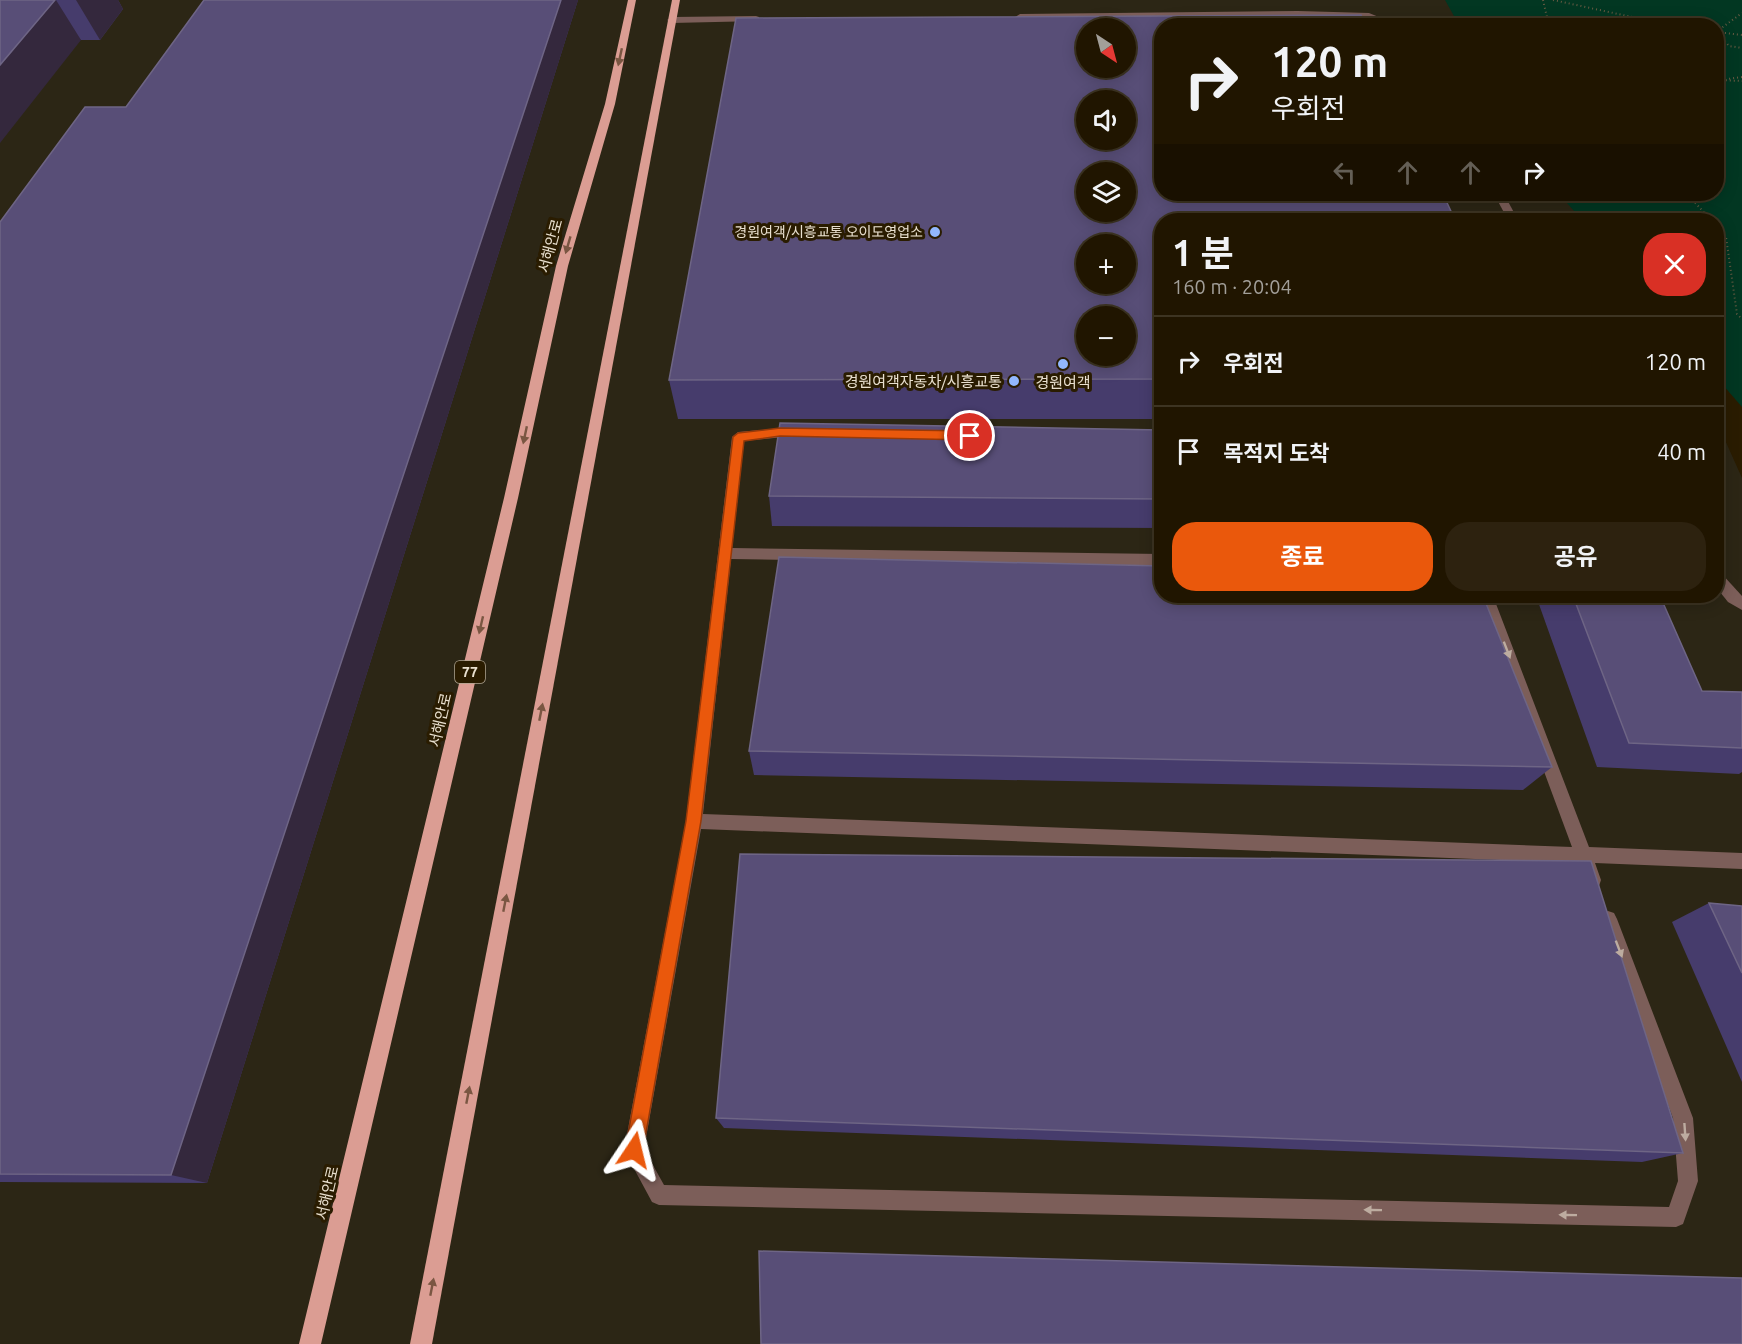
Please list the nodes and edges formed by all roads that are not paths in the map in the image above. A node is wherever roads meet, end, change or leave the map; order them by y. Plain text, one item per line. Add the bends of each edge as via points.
1 (632, 0) edge
2 (676, 0) edge
3 (1014, 17) edge
4 (1375, 18) edge
5 (766, 19) edge
6 (672, 20) junction
7 (816, 433) edge
8 (725, 553) junction
9 (1154, 560) edge
10 (1724, 587) edge
11 (1489, 603) edge
12 (1742, 604) edge
13 (694, 821) junction
14 (1584, 855) junction
15 (1742, 861) edge
16 (310, 1344) edge
17 (421, 1344) edge

1 -> 16 main road, 서해안로 / 77 via 610,104 562,266 512,498
2 - 6 main road
3 - 4 street via 1298,14
5 - 6 street
17 -> 6 main road
7 - 8 street via 738,437
8 - 9 street
8 - 13 street
10 - 12 street
11 -> 14 street
13 - 14 street
14 -> 13 street via 1683,1118 1688,1181 1676,1217 659,1195 634,1150
14 - 15 street

